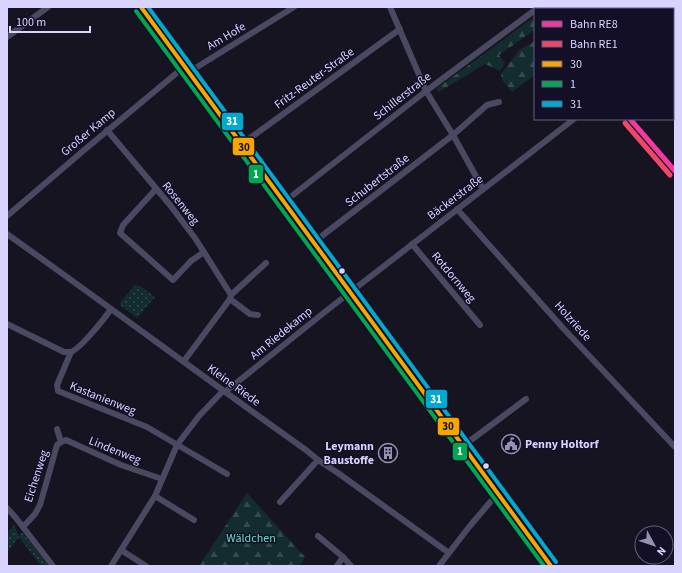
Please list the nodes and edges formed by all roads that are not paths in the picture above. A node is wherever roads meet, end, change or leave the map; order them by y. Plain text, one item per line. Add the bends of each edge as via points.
1 (141, 7) edge
2 (294, 7) edge
3 (390, 7) edge
4 (46, 8) edge
5 (534, 11) edge
6 (400, 29) junction
7 (7, 37) edge
8 (187, 69) junction
9 (425, 92) junction
10 (499, 102) dead end
11 (573, 120) edge
12 (107, 130) junction
13 (453, 135) junction
14 (242, 144) junction
15 (156, 189) junction
16 (483, 189) junction
17 (284, 202) junction
18 (457, 208) junction
19 (7, 216) edge
20 (7, 234) edge
21 (314, 242) junction
22 (412, 244) junction
23 (204, 252) junction
24 (266, 263) dead end
25 (351, 292) junction
26 (231, 297) junction
27 (111, 309) junction
28 (258, 316) dead end
29 (7, 324) edge
30 (480, 325) dead end
31 (71, 352) junction
32 (184, 361) junction
33 (224, 392) junction
34 (526, 399) dead end
35 (57, 429) dead end
36 (61, 442) junction
37 (177, 445) junction
38 (463, 446) junction
39 (675, 447) edge
40 (318, 460) junction
41 (227, 474) dead end
42 (162, 480) junction
43 (498, 493) junction
44 (155, 496) junction
45 (280, 502) dead end
46 (7, 508) edge
47 (194, 520) dead end
48 (23, 527) junction
49 (318, 536) dead end
50 (121, 550) junction
51 (449, 553) junction
52 (343, 557) junction
53 (53, 566) edge
54 (111, 566) edge
55 (146, 566) edge
56 (337, 566) edge
57 (351, 566) edge
58 (439, 566) edge
59 (551, 566) edge

1 - 8 main road
2 - 8 street, Am Hofe
3 - 6 street
4 - 7 street
5 - 9 street, Schillerstraße
6 - 9 street
6 - 14 street, Fritz-Reuter-Straße
8 - 12 street, Großer Kamp
8 - 14 main road
9 - 13 street
9 - 17 street, Schillerstraße
10 - 13 street, Schubertstraße via 487,106
11 - 16 street, Bäckerstraße
12 - 15 street, Rosenweg
12 - 19 street, Großer Kamp
13 - 16 street
13 - 21 street, Schubertstraße
14 - 17 main road
15 - 23 street, Rosenweg
15 - 23 street via 123,225 120,234 174,280 191,261
16 - 18 street, Bäckerstraße
17 - 21 main road
18 - 22 street, Bäckerstraße
18 - 39 street, Holzriede
20 - 27 street, Kleine Riede
21 - 25 main road
22 - 25 street, Bäckerstraße
22 - 30 street, Rotdornweg
23 - 26 street, Rosenweg
24 - 26 street
25 - 33 street, Am Riedekamp
25 - 38 main road
26 - 28 street, Rosenweg via 250,314
26 - 32 street
27 - 31 street via 94,331
27 - 32 street, Kleine Riede
29 - 31 street via 64,352
31 - 37 street, Kastanienweg via 57,385 58,391 147,427
32 - 33 street, Kleine Riede
33 - 37 street, Am Riedekamp via 199,416
33 - 40 street, Kleine Riede
34 - 38 street
35 - 36 street, Eichenweg
36 - 42 street, Lindenweg via 66,440
36 - 48 street, Eichenweg via 57,445 40,505
37 - 41 street
37 - 42 street, Am Riedekamp
38 - 43 main road
40 - 45 street
40 - 51 street, Kleine Riede
42 - 44 street, Am Riedekamp
43 - 51 street
43 - 59 main road
44 - 47 street
44 - 50 street, Am Riedekamp
46 - 48 street
48 - 53 street
49 - 52 street
50 - 54 street, Am Riedekamp
50 - 55 street
51 - 58 street
52 - 56 street
52 - 57 street

